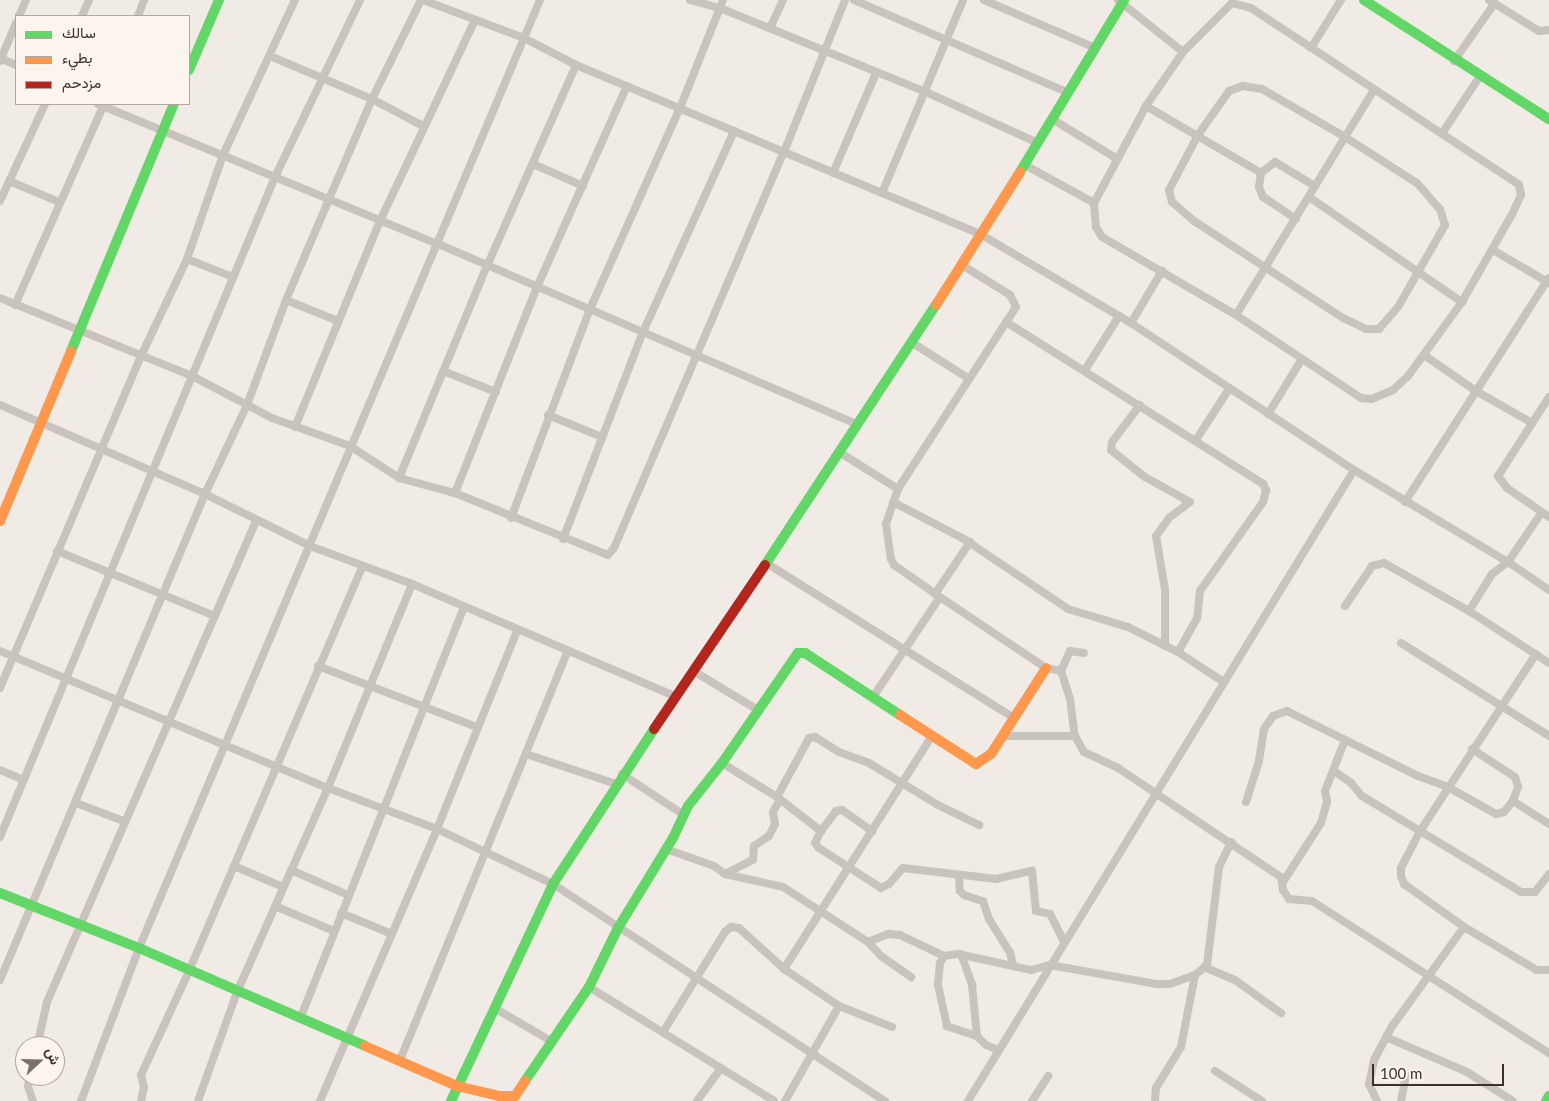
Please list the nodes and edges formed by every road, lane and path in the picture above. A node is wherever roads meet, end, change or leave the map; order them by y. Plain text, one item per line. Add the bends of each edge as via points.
1 (26, 0) edge
2 (89, 0) edge
3 (219, 0) edge
4 (295, 0) edge
5 (360, 0) edge
6 (422, 0) edge
7 (540, 0) edge
8 (690, 0) edge
9 (724, 0) edge
10 (783, 0) edge
11 (845, 0) edge
12 (854, 0) edge
13 (964, 0) edge
14 (984, 0) edge
15 (1341, 0) edge
16 (1364, 0) edge
17 (142, 1) edge
18 (1122, 1) edge
19 (1491, 2) edge
20 (720, 8) junction
21 (19, 15) edge
22 (82, 15) edge
23 (138, 15) edge
24 (474, 20) junction
25 (15, 25) edge
26 (770, 28) junction
27 (1549, 30) edge
28 (524, 38) junction
29 (947, 39) junction
30 (1093, 47) junction
31 (1311, 48) junction
32 (824, 52) junction
33 (1182, 52) junction
34 (270, 56) junction
35 (0, 59) edge
36 (1454, 61) junction
37 (15, 65) edge
38 (576, 65) junction
39 (190, 68) edge
40 (876, 73) junction
41 (1480, 76) junction
42 (321, 77) junction
43 (627, 86) junction
44 (1373, 91) junction
45 (926, 92) junction
46 (1067, 92) junction
47 (372, 99) junction
48 (45, 105) edge
49 (101, 105) edge
50 (103, 105) edge
51 (174, 105) edge
52 (1146, 106) junction
53 (680, 108) junction
54 (1052, 119) junction
55 (1549, 119) edge
56 (423, 126) junction
57 (163, 129) junction
58 (734, 131) junction
59 (1442, 132) junction
60 (1198, 134) junction
61 (1344, 137) junction
62 (1038, 143) junction
63 (784, 152) junction
64 (223, 155) junction
65 (1116, 158) junction
66 (533, 164) junction
67 (1025, 165) junction
68 (1261, 173) junction
69 (833, 174) junction
70 (274, 177) junction
71 (10, 180) junction
72 (583, 186) junction
73 (1315, 186) junction
74 (882, 192) junction
75 (1, 197) edge
76 (1309, 197) junction
77 (329, 199) junction
78 (60, 202) junction
79 (1094, 203) junction
80 (1296, 219) junction
81 (380, 221) junction
82 (982, 235) junction
83 (436, 243) junction
84 (1493, 250) junction
85 (187, 259) junction
86 (962, 265) junction
87 (487, 266) junction
88 (1265, 266) junction
89 (1162, 271) junction
90 (1419, 272) junction
91 (233, 277) junction
92 (1548, 281) edge
93 (537, 287) junction
94 (0, 298) edge
95 (286, 300) junction
96 (1462, 302) junction
97 (15, 304) junction
98 (590, 308) junction
99 (1236, 315) junction
100 (1119, 316) junction
101 (338, 321) junction
102 (1006, 322) junction
103 (1131, 323) junction
104 (78, 331) junction
105 (643, 332) junction
106 (911, 342) junction
107 (695, 355) junction
108 (1424, 355) junction
109 (140, 356) junction
110 (1302, 359) junction
111 (1085, 370) junction
112 (443, 371) junction
113 (192, 376) junction
114 (968, 378) junction
115 (1229, 389) junction
116 (496, 392) junction
117 (1476, 392) junction
118 (1549, 397) edge
119 (247, 405) junction
120 (1140, 405) junction
121 (0, 406) edge
122 (1268, 414) junction
123 (548, 415) junction
124 (1532, 423) junction
125 (39, 424) junction
126 (858, 424) junction
127 (295, 427) junction
128 (602, 437) junction
129 (1196, 440) junction
130 (350, 446) junction
131 (100, 451) junction
132 (839, 452) junction
133 (151, 470) junction
134 (1354, 470) junction
135 (399, 478) junction
136 (898, 489) junction
137 (205, 494) junction
138 (455, 494) junction
139 (893, 502) junction
140 (1405, 502) junction
141 (1545, 514) edge
142 (511, 518) junction
143 (0, 521) edge
144 (256, 521) junction
145 (563, 539) junction
146 (970, 542) junction
147 (310, 546) junction
148 (57, 551) junction
149 (1508, 562) junction
150 (766, 563) junction
151 (362, 568) junction
152 (108, 572) junction
153 (412, 584) junction
154 (1549, 590) edge
155 (163, 595) junction
156 (938, 596) junction
157 (1345, 606) dead end
158 (464, 607) junction
159 (1469, 611) junction
160 (215, 616) junction
161 (517, 630) junction
162 (1401, 642) dead end
163 (1165, 646) junction
164 (903, 650) junction
165 (0, 651) edge
166 (568, 651) junction
167 (1178, 652) junction
168 (1084, 653) dead end
169 (1536, 654) junction
170 (13, 657) junction
171 (1549, 663) edge
172 (318, 666) junction
173 (1046, 668) junction
174 (1061, 671) junction
175 (695, 672) junction
176 (66, 680) junction
177 (1222, 681) junction
178 (369, 687) junction
179 (0, 688) edge
180 (678, 697) junction
181 (873, 697) junction
182 (120, 702) junction
183 (424, 705) junction
184 (1503, 705) junction
185 (758, 710) junction
186 (1014, 718) junction
187 (168, 722) junction
188 (477, 727) junction
189 (932, 736) junction
190 (1002, 736) junction
191 (1075, 736) junction
192 (1549, 736) edge
193 (1345, 740) junction
194 (226, 746) junction
195 (1472, 749) junction
196 (526, 754) junction
197 (722, 764) junction
198 (276, 766) junction
199 (0, 770) edge
200 (1334, 771) junction
201 (622, 774) junction
202 (24, 780) junction
203 (902, 782) junction
204 (616, 784) junction
205 (1448, 787) junction
206 (328, 788) junction
207 (1155, 794) junction
208 (778, 800) junction
209 (1514, 801) junction
210 (1246, 802) dead end
211 (76, 803) junction
212 (381, 808) junction
213 (684, 815) junction
214 (126, 822) junction
215 (1549, 824) edge
216 (979, 825) dead end
217 (437, 829) junction
218 (821, 831) junction
219 (872, 831) junction
220 (1420, 831) junction
221 (0, 837) edge
222 (1232, 842) junction
223 (666, 849) junction
224 (485, 851) junction
225 (234, 866) junction
226 (849, 867) junction
227 (291, 870) junction
228 (725, 874) junction
229 (1549, 874) edge
230 (959, 877) junction
231 (1283, 882) junction
232 (553, 884) junction
233 (283, 887) junction
234 (0, 893) edge
235 (348, 894) junction
236 (30, 906) junction
237 (275, 906) junction
238 (341, 913) junction
239 (819, 913) junction
240 (83, 926) junction
241 (1464, 927) junction
242 (618, 928) junction
243 (334, 930) junction
244 (392, 934) junction
245 (868, 942) junction
246 (1064, 942) junction
247 (139, 948) junction
248 (961, 954) junction
249 (944, 956) junction
250 (1014, 965) junction
251 (1050, 965) junction
252 (1204, 968) junction
253 (784, 969) junction
254 (1549, 970) edge
255 (189, 971) junction
256 (1194, 975) junction
257 (911, 977) dead end
258 (1430, 977) junction
259 (696, 978) junction
260 (0, 980) edge
261 (590, 987) junction
262 (237, 992) junction
263 (839, 1006) junction
264 (496, 1009) junction
265 (1281, 1012) dead end
266 (300, 1020) junction
267 (892, 1026) dead end
268 (663, 1032) junction
269 (39, 1036) edge
270 (977, 1036) junction
271 (1386, 1037) junction
272 (347, 1039) junction
273 (553, 1042) junction
274 (998, 1050) junction
275 (1549, 1053) edge
276 (812, 1055) junction
277 (400, 1060) junction
278 (721, 1068) junction
279 (1215, 1072) dead end
280 (1406, 1075) dead end
281 (1048, 1076) dead end
282 (28, 1086) edge
283 (458, 1086) junction
284 (1549, 1096) edge
285 (33, 1101) edge
286 (82, 1101) edge
287 (141, 1101) edge
288 (198, 1101) edge
289 (320, 1101) edge
290 (451, 1101) edge
291 (697, 1101) edge
292 (774, 1101) edge
293 (785, 1101) edge
294 (885, 1101) edge
295 (968, 1101) edge
296 (1032, 1101) edge
297 (1155, 1101) edge
298 (1262, 1101) edge
299 (1377, 1101) edge
300 (1402, 1101) edge
301 (1513, 1101) edge
302 (1546, 1101) edge

1 - 21 street
2 - 22 street
3 - 39 street
4 - 34 street
5 - 42 street
6 - 24 street
6 - 47 street
7 - 28 street
8 - 20 street
9 - 20 street
10 - 26 street
11 - 32 street
12 - 29 street
13 - 29 street
14 - 30 street
15 - 31 street
16 - 36 street
17 - 23 street
18 - 30 street
18 - 33 street
19 - 27 street via 1539,31
19 - 36 street
20 - 26 street
20 - 53 street
24 - 28 street
24 - 56 street
25 - 35 street
26 - 32 street
28 - 38 street
28 - 83 street
29 - 45 street
29 - 46 street
30 - 46 street
31 - 33 street via 1244,4 1232,3
31 - 44 street
32 - 40 street
32 - 63 street
33 - 52 street
34 - 42 street
34 - 64 street
35 - 37 street
36 - 41 street
38 - 43 street
38 - 66 street
40 - 45 street
40 - 69 street
41 - 55 street
41 - 59 street
42 - 47 street
42 - 70 street
43 - 53 street
43 - 72 street
44 - 59 street
44 - 61 street
45 - 62 street
45 - 74 street
46 - 54 street
47 - 56 street
47 - 77 street
48 - 71 street
49 - 78 street
50 - 57 street
51 - 57 street
52 - 60 street
52 - 65 street
53 - 58 street
53 - 98 street
54 - 62 street
54 - 65 street
56 - 81 street
57 - 64 street
57 - 104 street
58 - 63 street
58 - 105 street
59 - 84 street via 1519,186 1521,195
60 - 61 street via 1229,91 1250,86 1262,89
60 - 68 street
60 - 88 street via 1169,190 1172,202 1194,221
61 - 73 street
61 - 90 street via 1417,183 1440,208 1445,225
62 - 67 street
63 - 69 street
63 - 107 street
64 - 70 street
64 - 85 street
65 - 79 street
66 - 72 street
66 - 87 street
67 - 79 street
67 - 82 street
68 - 73 street via 1276,162
68 - 80 street via 1259,188 1263,197
69 - 74 street
70 - 77 street
70 - 91 street
71 - 75 street
71 - 78 street
72 - 93 street
73 - 76 street
74 - 82 street
76 - 80 street
76 - 90 street
77 - 81 street
77 - 95 street
78 - 97 street
79 - 89 street via 1093,218 1102,237
80 - 88 street
81 - 83 street
81 - 101 street
82 - 86 street
82 - 100 street
83 - 87 street
83 - 130 street
84 - 92 street
84 - 96 street
85 - 91 street
85 - 109 street
86 - 102 street via 1015,300 1016,306
86 - 106 street
87 - 93 street
87 - 112 street
88 - 90 street via 1343,318 1373,330 1385,325
88 - 99 street
89 - 99 street
89 - 103 street
90 - 96 street
91 - 113 street
92 - 117 street
93 - 98 street
93 - 116 street
94 - 97 street
95 - 101 street
95 - 119 street
96 - 108 street
97 - 104 street
98 - 105 street
98 - 123 street
99 - 110 street
100 - 103 street
100 - 111 street
101 - 127 street
102 - 111 street
102 - 114 street
103 - 115 street
104 - 109 street
104 - 125 street
105 - 107 street
105 - 128 street
106 - 114 street
106 - 126 street
107 - 126 street
107 - 145 street via 611,554 602,554
108 - 110 street via 1393,390 1372,399 1361,398
108 - 117 street
109 - 113 street
109 - 131 street
110 - 122 street
111 - 120 street
112 - 116 street
112 - 135 street
113 - 119 street
113 - 133 street
114 - 136 street
115 - 122 street
115 - 129 street
116 - 138 street
117 - 124 street
117 - 140 street
118 - 124 street
119 - 127 street
119 - 137 street
120 - 129 street
120 - 163 street via 1112,442 1111,450 1130,466 1190,502 1170,518 1156,536 1164,590
121 - 125 street
122 - 134 street
123 - 128 street
123 - 142 street
124 - 141 street via 1498,476 1500,484
125 - 131 street
125 - 143 street
126 - 132 street
127 - 130 street
128 - 145 street
129 - 167 street via 1259,480 1266,490 1263,502 1200,591 1198,618
130 - 135 street
130 - 147 street
131 - 133 street
131 - 148 street
132 - 136 street
132 - 150 street
133 - 137 street
133 - 152 street
134 - 140 street
134 - 177 street
135 - 138 street
136 - 139 street
137 - 144 street
137 - 155 street
138 - 142 street
139 - 146 street
139 - 156 street via 886,524 891,559 894,565
140 - 149 street
141 - 149 street
142 - 145 street
144 - 147 street
144 - 160 street
146 - 156 street
146 - 163 street via 1068,609 1128,627
147 - 151 street
147 - 194 street
148 - 152 street
148 - 170 street
149 - 154 street
149 - 159 street via 1492,574
150 - 164 street
150 - 175 street
151 - 153 street
151 - 172 street
152 - 155 street
152 - 176 street
153 - 158 street
153 - 178 street
155 - 160 street
155 - 182 street
156 - 164 street
156 - 173 street
157 - 159 street via 1376,562 1384,563
158 - 161 street
158 - 183 street
159 - 169 street
160 - 187 street
161 - 166 street
161 - 188 street
162 - 184 street
163 - 167 street
164 - 181 street
164 - 186 street
165 - 170 street
166 - 180 street
166 - 196 street
167 - 177 street
168 - 174 street via 1070,651
169 - 171 street
169 - 184 street
170 - 176 street
170 - 179 street
172 - 178 street
172 - 198 street
173 - 174 street
173 - 186 street
174 - 191 street via 1070,698
175 - 180 street
175 - 185 street
176 - 182 street
176 - 202 street
177 - 207 street
178 - 183 street
178 - 206 street
180 - 201 street
181 - 185 street via 805,653 798,653
181 - 189 street
182 - 187 street
182 - 211 street
183 - 188 street
183 - 212 street
184 - 192 street
184 - 195 street
185 - 197 street
186 - 190 street
187 - 194 street
187 - 214 street
188 - 217 street
189 - 190 street via 976,764 991,754
189 - 203 street
190 - 191 street
191 - 207 street via 1084,752 1118,768
193 - 200 street
193 - 205 street
193 - 210 street via 1287,711 1273,716 1264,729 1259,761
194 - 198 street
194 - 247 street
195 - 205 street
195 - 209 street via 1515,778 1518,787
196 - 204 street
196 - 224 street
197 - 208 street
197 - 213 street
198 - 206 street
198 - 225 street
199 - 202 street
200 - 220 street via 1362,796
200 - 231 street via 1326,791 1327,802 1321,823
201 - 204 street
201 - 213 street
202 - 221 street
203 - 208 street via 815,737 809,738
203 - 216 street via 938,805
203 - 219 street
204 - 232 street
205 - 209 street via 1496,814 1504,812
205 - 220 street
206 - 212 street
206 - 227 street
207 - 222 street
207 - 246 street
208 - 218 street
208 - 228 street via 773,812 774,824 769,836 754,846 753,860
209 - 215 street
211 - 214 street
211 - 236 street
212 - 217 street
212 - 235 street
213 - 223 street
214 - 240 street
217 - 224 street
217 - 244 street
218 - 219 street via 836,811 842,810
218 - 226 street via 815,843
219 - 226 street
220 - 229 street via 1520,892 1535,892
220 - 241 street via 1401,868 1404,884
222 - 231 street
222 - 252 street via 1219,867 1210,954
223 - 228 street via 714,866
223 - 242 street
224 - 232 street
224 - 277 street
225 - 233 street
225 - 255 street
226 - 230 street via 881,888 903,868
226 - 239 street
227 - 233 street
227 - 235 street
228 - 239 street via 783,886
230 - 246 street via 996,879 1032,871 1036,911 1050,914
230 - 250 street via 960,891 964,895 982,899
231 - 258 street via 1283,890 1289,899 1312,901
232 - 242 street
232 - 264 street
233 - 237 street
234 - 236 street
235 - 238 street
236 - 240 street
236 - 260 street
237 - 243 street
237 - 262 street
238 - 243 street
238 - 244 street
239 - 245 street
239 - 253 street
240 - 247 street
240 - 269 street via 47,1002
241 - 254 street via 1537,970
241 - 258 street
242 - 259 street
242 - 261 street
243 - 266 street
244 - 272 street
245 - 249 street via 888,934 900,935
245 - 257 street via 881,956
246 - 251 street
247 - 255 street
247 - 286 street
248 - 249 street
248 - 250 street
248 - 270 street via 972,984
249 - 270 street via 938,985 947,1026
250 - 251 street via 1031,970
251 - 256 street via 1157,984 1170,984
251 - 274 street
252 - 256 street
252 - 265 street via 1235,980
253 - 259 street via 748,934 731,927
253 - 263 street
255 - 262 street
255 - 287 street via 141,1075 144,1087
256 - 297 street via 1181,1047 1156,1088
258 - 271 street
258 - 275 street
259 - 268 street
259 - 276 street
261 - 268 street
261 - 273 street
262 - 266 street
262 - 288 street
263 - 267 street
263 - 276 street
264 - 273 street
264 - 283 street
266 - 272 street
268 - 278 street
270 - 274 street
271 - 299 street via 1374,1060 1369,1084
271 - 301 street via 1461,1069
272 - 277 street
272 - 289 street
273 - 283 street via 515,1096 499,1096
274 - 295 street
276 - 293 street
276 - 294 street
277 - 283 street
278 - 291 street
278 - 292 street
279 - 298 street
280 - 300 street
281 - 296 street
282 - 285 street
283 - 290 street
284 - 302 street

